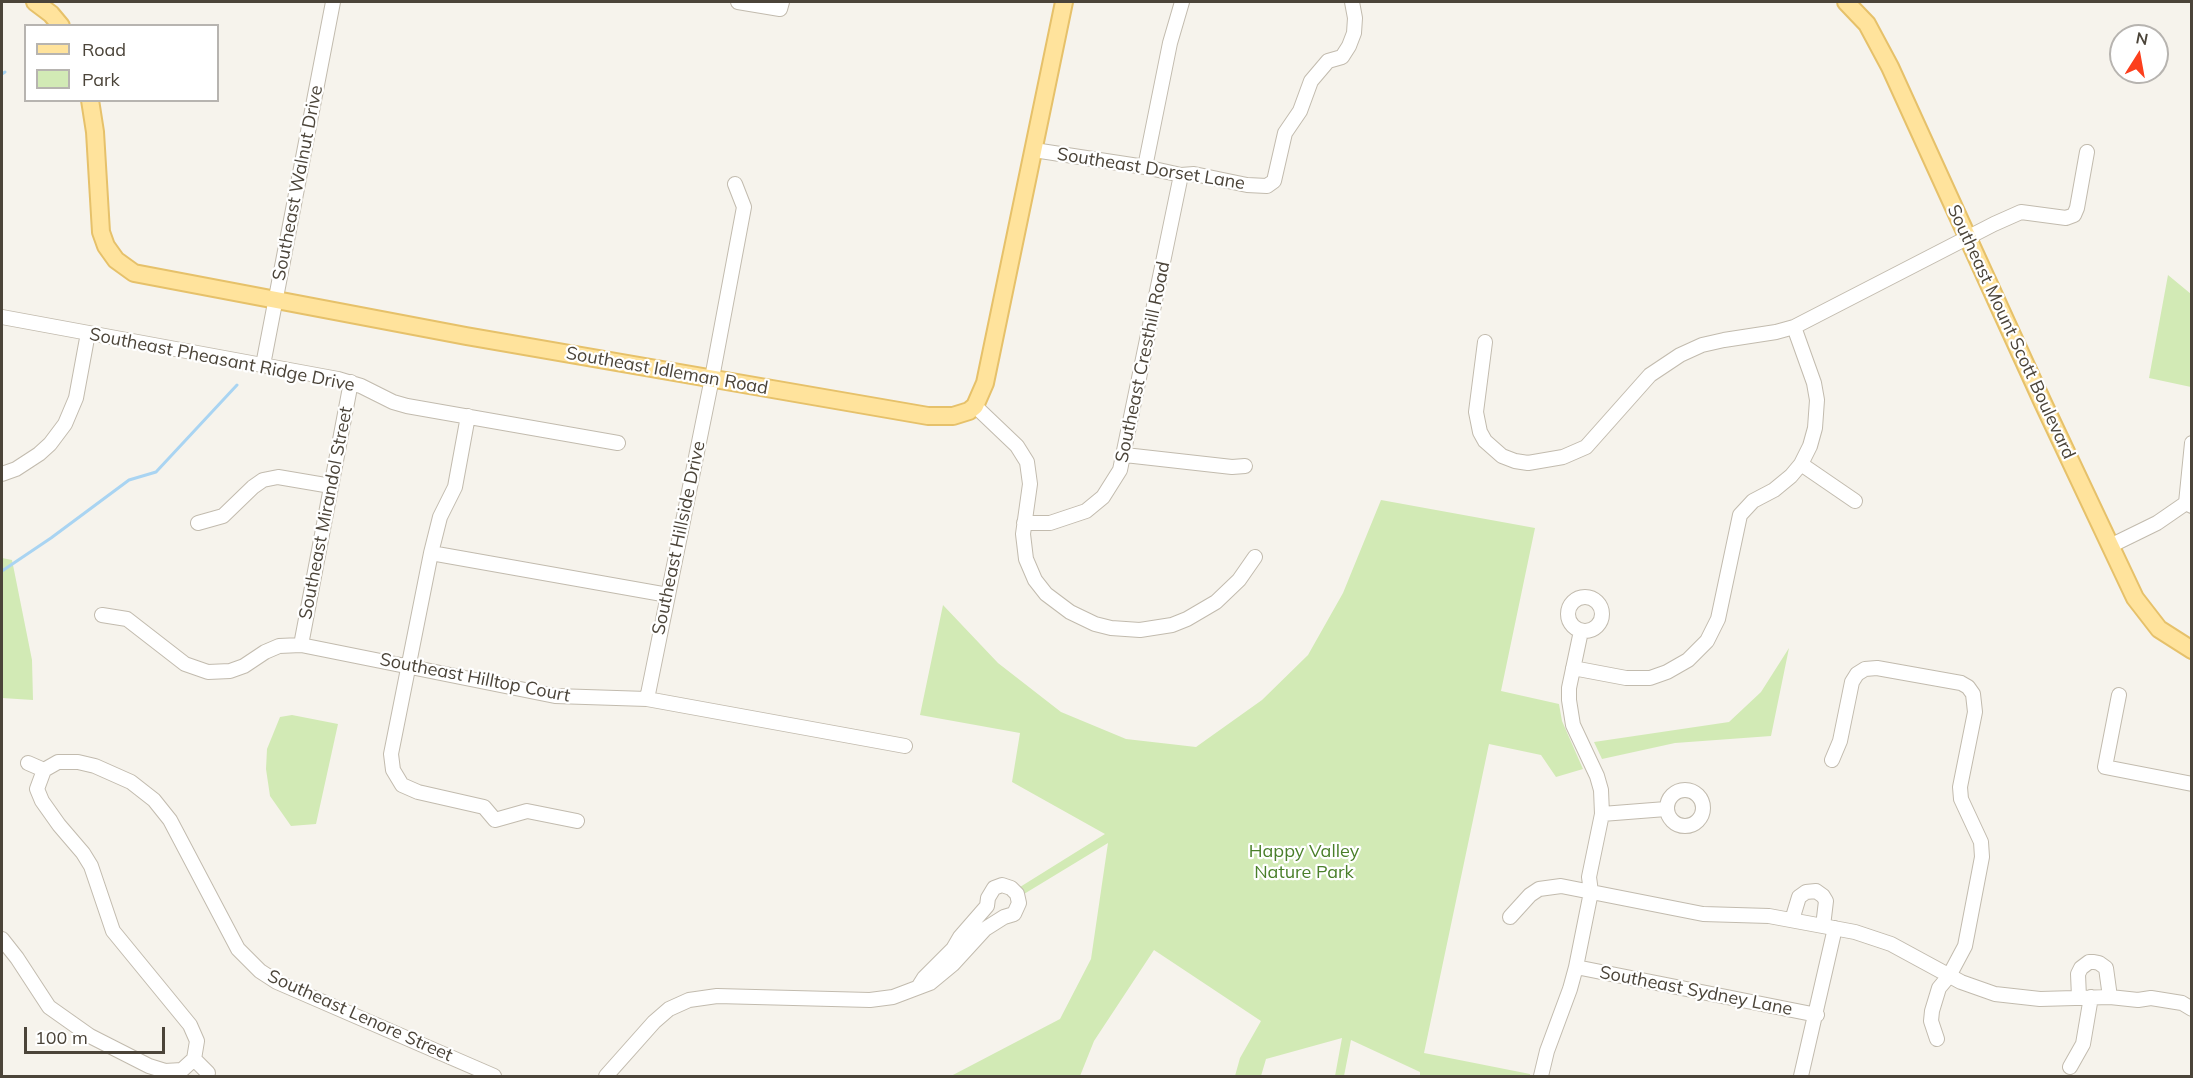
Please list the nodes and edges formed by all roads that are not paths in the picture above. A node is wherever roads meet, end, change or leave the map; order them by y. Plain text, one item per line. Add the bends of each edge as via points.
1 (35, 2) edge
2 (333, 2) edge
3 (738, 2) edge
4 (1064, 2) edge
5 (1182, 2) edge
6 (1352, 2) edge
7 (1846, 2) edge
8 (781, 5) edge
9 (59, 24) edge
10 (90, 102) edge
11 (1034, 150) junction
12 (2087, 152) dead end
13 (1145, 167) junction
14 (1181, 175) junction
15 (735, 184) dead end
16 (1968, 238) junction
17 (275, 300) junction
18 (2, 317) edge
19 (1794, 327) junction
20 (88, 333) junction
21 (1485, 342) dead end
22 (263, 365) junction
23 (712, 378) junction
24 (351, 382) junction
25 (975, 406) junction
26 (468, 416) junction
27 (618, 443) dead end
28 (2192, 443) edge
29 (1125, 455) junction
30 (1801, 464) junction
31 (1245, 466) dead end
32 (2, 474) edge
33 (331, 486) junction
34 (1855, 501) dead end
35 (2188, 505) edge
36 (1024, 523) junction
37 (198, 524) dead end
38 (2110, 546) junction
39 (431, 553) junction
40 (1255, 557) dead end
41 (668, 595) junction
42 (102, 615) dead end
43 (1581, 632) dead end
44 (301, 645) junction
45 (2192, 650) edge
46 (408, 666) junction
47 (1573, 668) junction
48 (2119, 695) dead end
49 (647, 699) junction
50 (905, 746) dead end
51 (1832, 760) dead end
52 (28, 763) dead end
53 (44, 770) junction
54 (2192, 784) edge
55 (1666, 809) dead end
56 (1602, 813) junction
57 (577, 821) dead end
58 (1591, 892) junction
59 (1510, 916) dead end
60 (1792, 920) junction
61 (1829, 927) junction
62 (2, 939) edge
63 (1576, 967) junction
64 (1949, 976) junction
65 (919, 986) junction
66 (2085, 997) junction
67 (2110, 997) junction
68 (2191, 1009) edge
69 (1817, 1014) junction
70 (1937, 1039) dead end
71 (194, 1059) junction
72 (2070, 1067) dead end
73 (208, 1072) dead end
74 (494, 1077) edge
75 (606, 1077) edge
76 (1541, 1077) edge
77 (1801, 1077) edge

1 - 9 main road
2 - 17 street, Southeast Walnut Drive
3 - 8 street
4 - 11 main road
5 - 13 street
6 - 14 street, Southeast Dorset Lane via 1354,33 1342,57 1328,61 1311,81 1300,111 1285,133 1274,181 1258,187
7 - 16 main road, Southeast Mount Scott Boulevard via 1867,24 1881,48
10 - 17 main road, Southeast Idleman Road via 99,221 106,246 116,261 140,275
11 - 13 street, Southeast Dorset Lane
11 - 25 main road via 989,366
12 - 16 street via 2074,215 2066,218 2020,212
13 - 14 street, Southeast Dorset Lane
14 - 29 street, Southeast Cresthill Road
15 - 23 street, Southeast Hillside Drive via 744,207
16 - 19 street
16 - 38 main road, Southeast Mount Scott Boulevard
17 - 22 street, Southeast Walnut Drive
17 - 23 main road, Southeast Idleman Road
18 - 20 street, Southeast Pheasant Ridge Drive
19 - 21 street via 1724,339 1680,355 1650,375 1586,447 1563,457 1528,463 1492,450 1480,432 1476,412
19 - 30 street via 1817,400 1815,428
20 - 22 street, Southeast Pheasant Ridge Drive
20 - 32 street via 76,398 65,424 39,454
22 - 24 street, Southeast Pheasant Ridge Drive
23 - 25 main road, Southeast Idleman Road via 928,416 953,416
23 - 41 street, Southeast Hillside Drive
24 - 26 street, Southeast Pheasant Ridge Drive via 393,402
24 - 33 street, Southeast Mirandol Street
25 - 36 street via 1017,446 1027,462 1030,484
26 - 27 street, Southeast Pheasant Ridge Drive
26 - 39 street via 455,487 440,517
28 - 35 street
29 - 31 street
29 - 36 street, Southeast Cresthill Road via 1113,484 1091,508 1062,520
30 - 34 street
30 - 47 street via 1783,483 1753,501 1740,515 1718,619 1707,641 1688,660 1667,672 1639,678
33 - 37 street via 278,477 263,480 223,516
33 - 44 street, Southeast Mirandol Street
35 - 38 street
36 - 40 street via 1026,559 1046,594 1070,612 1111,628 1140,630 1187,619 1216,602
38 - 45 main road, Southeast Mount Scott Boulevard via 2143,610 2168,636
39 - 41 street
39 - 46 street
41 - 49 street, Southeast Hillside Drive
42 - 44 street, Southeast Hilltop Court via 127,619 185,664 208,672 230,671 279,646
43 - 47 street
44 - 46 street, Southeast Hilltop Court
46 - 49 street, Southeast Hilltop Court via 555,696
46 - 57 street via 391,754 393,770 402,785 484,807 495,820 526,811
47 - 56 street via 1569,688 1572,719 1597,776
48 - 54 street via 2105,767
49 - 50 street, Southeast Hilltop Court
51 - 64 street via 1840,741 1852,682 1865,669 1961,684 1973,694 1975,712 1960,787 1961,800 1981,842 1982,857 1965,946
52 - 53 street
53 - 71 street via 37,789 42,801 91,866 113,931 190,1025 197,1041
53 - 74 street, Southeast Lenore Street via 58,762 95,766 131,782 154,801 177,831 238,949 260,971 277,982
55 - 56 street
56 - 58 street via 1589,877
58 - 59 street via 1561,886 1539,889
58 - 60 street via 1703,914
58 - 63 street
60 - 61 street
60 - 61 street via 1799,897 1816,891 1826,901
61 - 64 street via 1891,944
61 - 69 street
62 - 71 street via 49,1007 82,1031 165,1071 182,1070
63 - 69 street, Southeast Sydney Lane
63 - 76 street
64 - 66 street via 2011,997
64 - 70 street via 1932,1011
65 - 65 street via 940,976 985,929 1014,914 1019,903 1017,894 1002,885 994,888 987,906
65 - 75 street via 893,997 870,1000 717,996 689,1000 669,1009 654,1022
66 - 67 street
66 - 67 street via 2078,974 2089,962 2106,968
66 - 72 street via 2083,1044
67 - 68 street via 2180,1012
69 - 77 street
71 - 73 street

